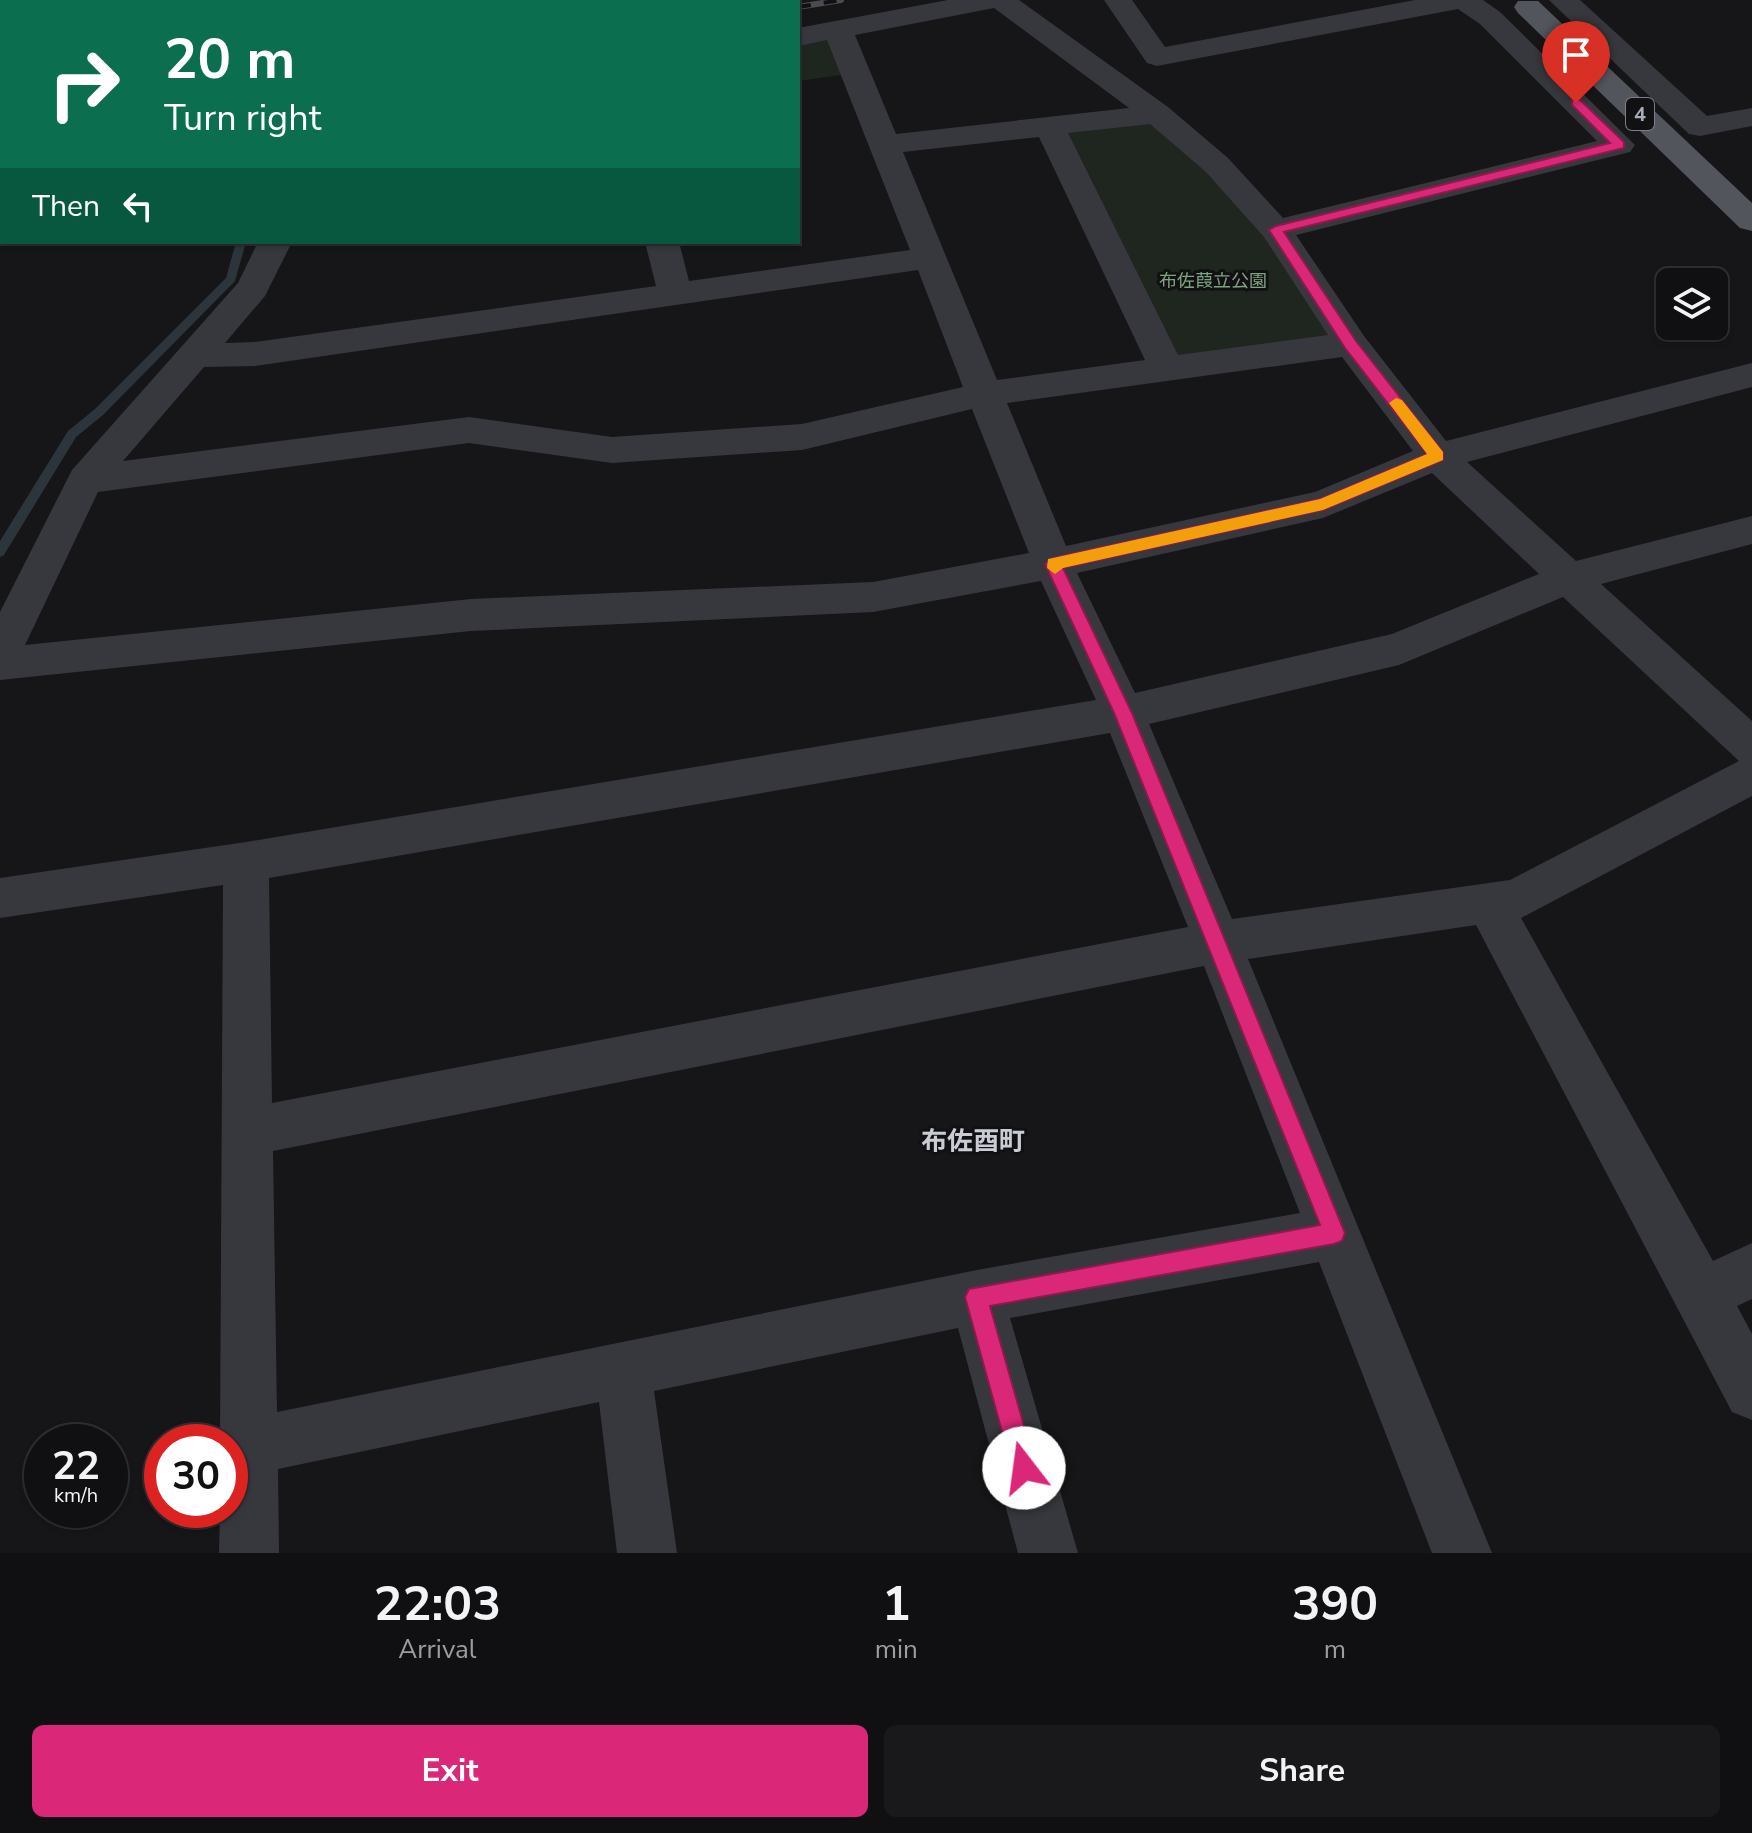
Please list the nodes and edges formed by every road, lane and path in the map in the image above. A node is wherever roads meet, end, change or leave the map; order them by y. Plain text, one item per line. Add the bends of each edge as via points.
1 (993, 0) edge
2 (1001, 0) edge
3 (1118, 0) edge
4 (1462, 0) edge
5 (1563, 0) edge
6 (1528, 7) dead end
7 (838, 30) junction
8 (800, 37) edge
9 (1157, 114) junction
10 (1752, 117) edge
11 (1049, 126) junction
12 (884, 145) junction
13 (1752, 221) edge
14 (1276, 230) junction
15 (274, 244) edge
16 (662, 244) edge
17 (930, 258) junction
18 (675, 294) junction
19 (1351, 344) junction
20 (194, 355) junction
21 (1167, 369) junction
22 (1749, 381) edge
23 (985, 394) junction
24 (1437, 456) junction
25 (85, 480) junction
26 (1752, 530) edge
27 (1053, 564) junction
28 (1571, 577) junction
29 (0, 653) edge
30 (0, 664) edge
31 (1123, 713) junction
32 (1752, 748) edge
33 (1752, 775) edge
34 (246, 862) junction
35 (0, 898) edge
36 (1489, 904) junction
37 (1218, 942) junction
38 (247, 1132) junction
39 (1334, 1233) junction
40 (1752, 1270) edge
41 (1702, 1295) junction
42 (977, 1297) junction
43 (623, 1370) junction
44 (1752, 1392) edge
45 (248, 1424) edge
46 (248, 1446) joint
47 (249, 1553) edge
48 (647, 1553) edge
49 (1048, 1553) edge
50 (1462, 1553) edge

1 - 7 street
2 - 9 street
3 - 4 street via 1157,57
4 - 14 street via 1490,18 1619,145
5 - 10 street via 1700,127
6 - 13 main road, 4
7 - 8 street
7 - 12 street
9 - 11 street
9 - 14 street via 1217,165
11 - 12 street
11 - 21 street
12 - 17 street
14 - 19 street
15 - 20 street via 253,288
16 - 18 street
17 - 18 street
17 - 23 street
18 - 20 street via 255,354
19 - 21 street
19 - 24 street
20 - 25 street
21 - 23 street
22 - 24 street
23 - 25 street via 802,437 612,450 469,430
23 - 27 street
24 - 27 street via 1323,504
24 - 28 street
25 - 29 street
26 - 28 street
27 - 30 street via 873,597 471,615
27 - 31 street
28 - 31 street via 1399,649
28 - 32 street
31 - 34 street
31 - 37 street
33 - 36 street via 1517,899
34 - 35 street
34 - 38 street
36 - 37 street
36 - 41 street
37 - 38 street
37 - 39 street
38 - 45 street
39 - 42 street
39 - 50 street
40 - 41 street
41 - 44 street
42 - 43 street
42 - 49 street
43 - 46 street
43 - 48 street
46 - 47 street

